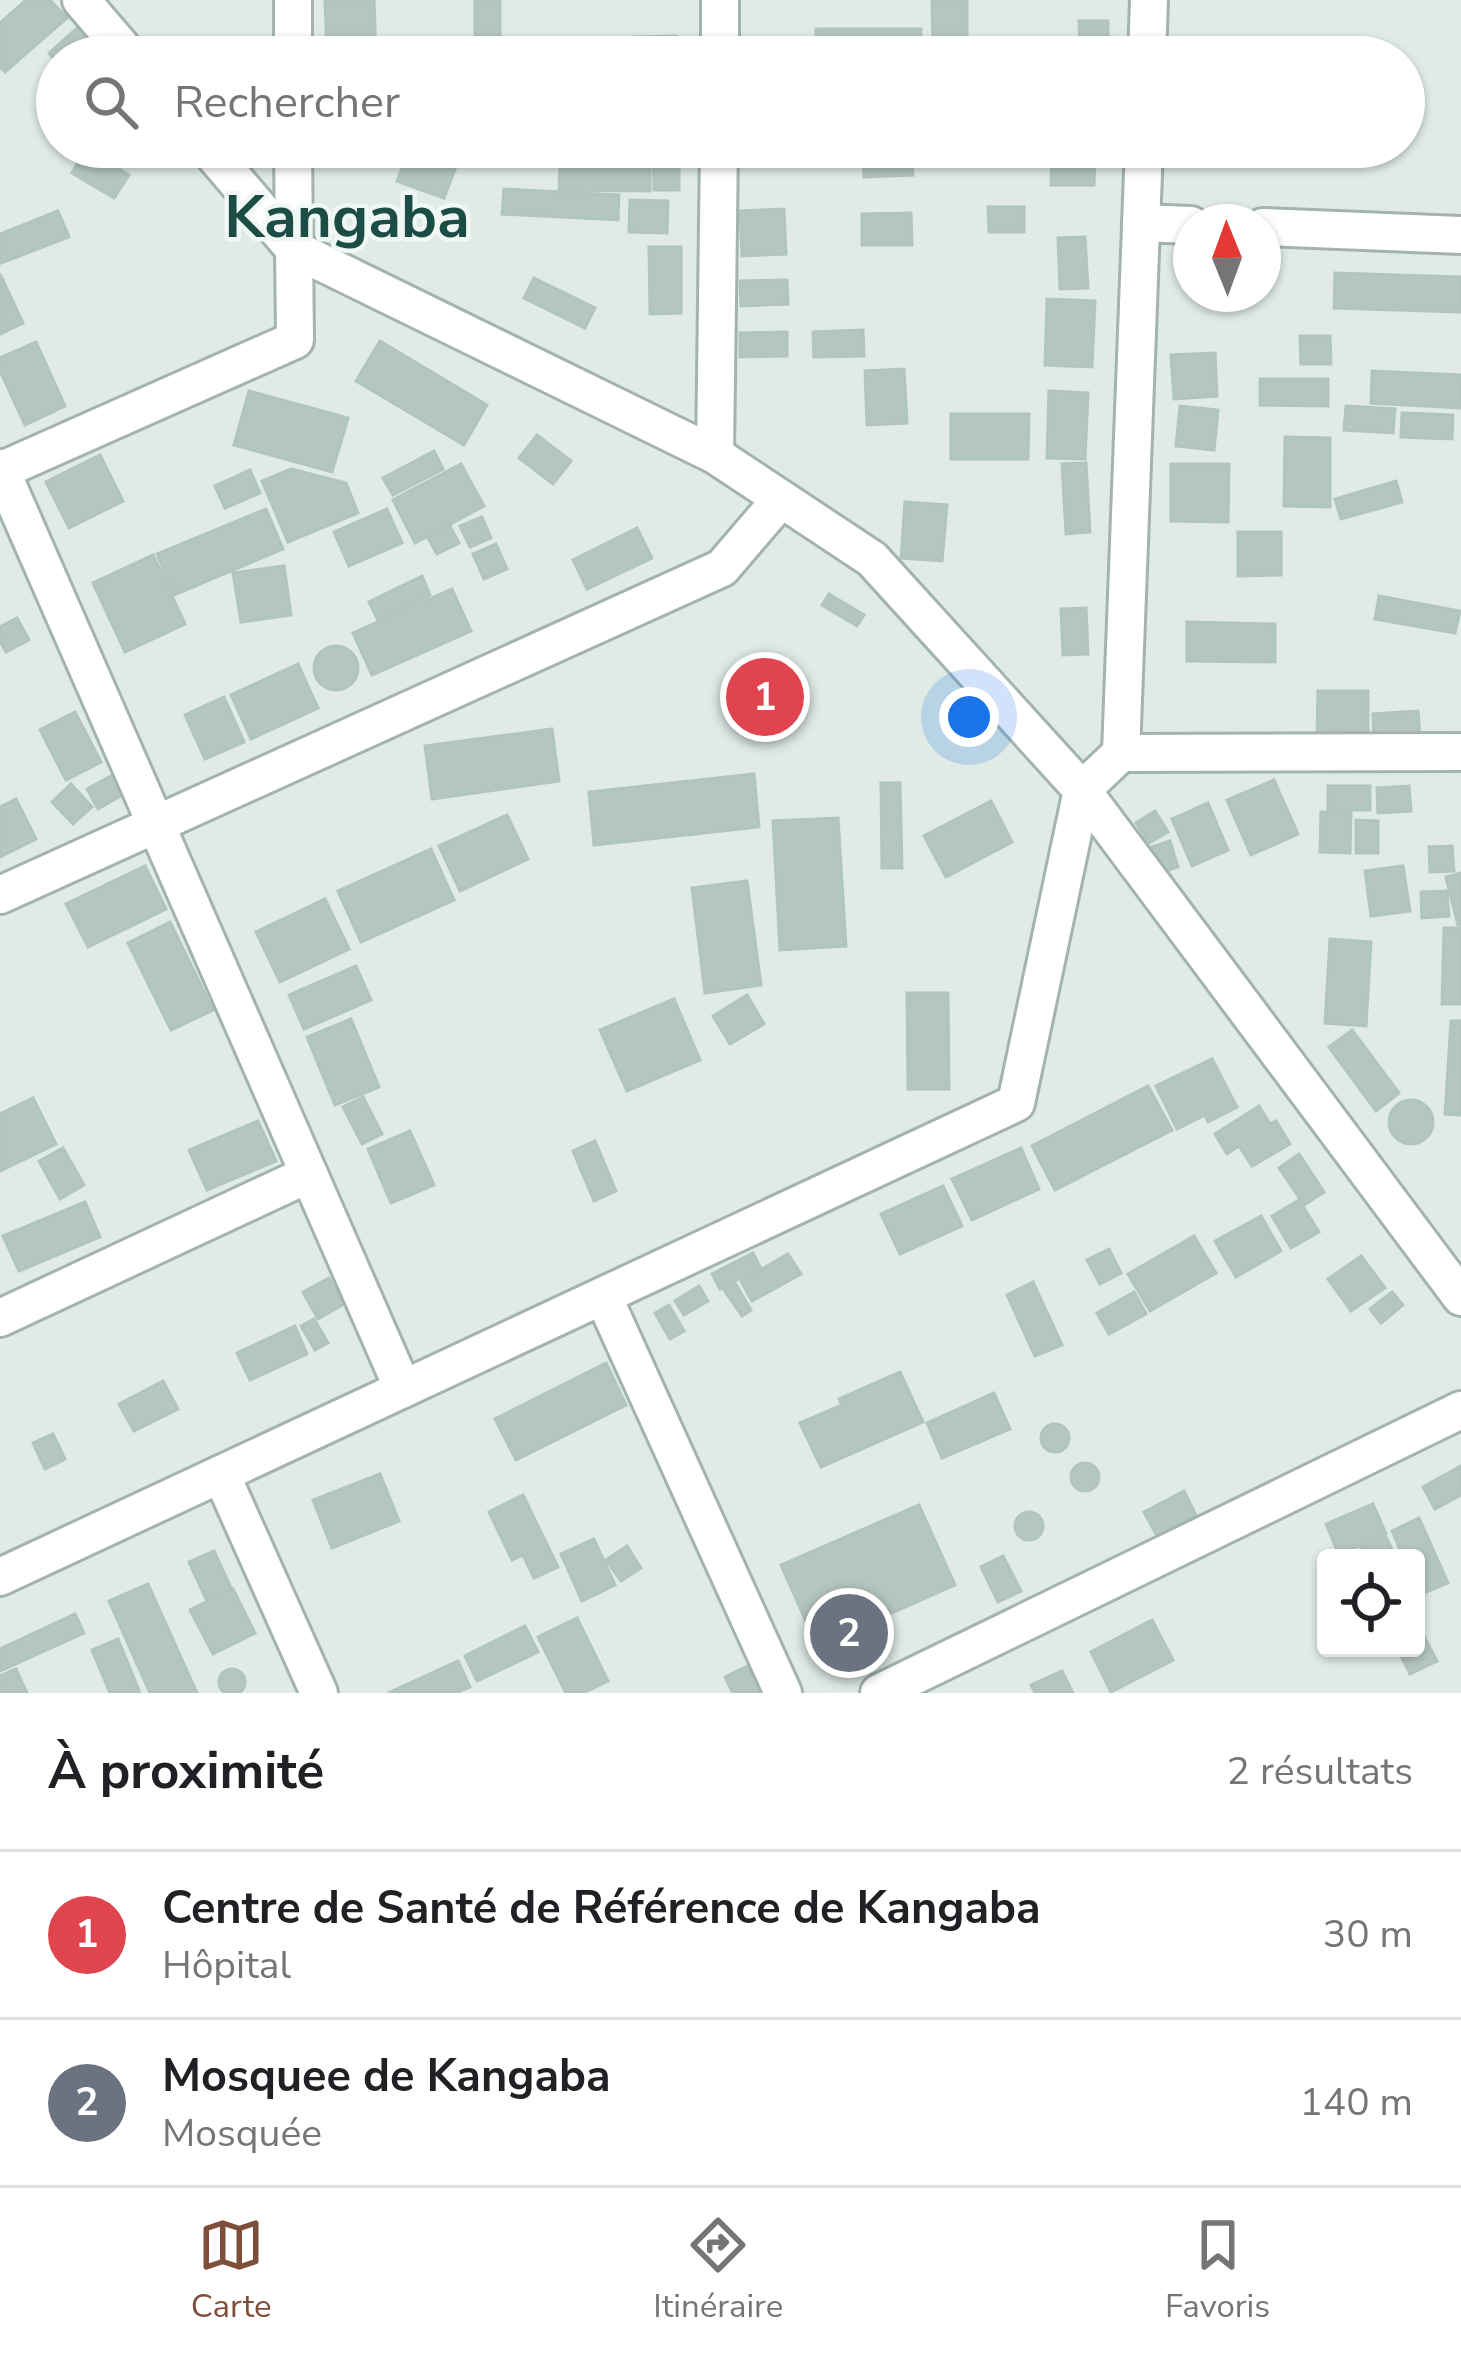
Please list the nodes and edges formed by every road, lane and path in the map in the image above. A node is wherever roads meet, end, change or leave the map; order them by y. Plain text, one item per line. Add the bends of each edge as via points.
1 (81, 0) edge
2 (293, 0) edge
3 (720, 0) edge
4 (1149, 0) edge
5 (112, 36) edge
6 (293, 36) edge
7 (720, 36) edge
8 (1148, 36) edge
9 (224, 168) edge
10 (293, 168) edge
11 (718, 168) edge
12 (1143, 168) edge
13 (1141, 223) junction
14 (1173, 224) edge
15 (1281, 228) edge
16 (1461, 235) edge
17 (294, 249) junction
18 (715, 455) junction
19 (0, 470) edge
20 (782, 499) junction
21 (1461, 752) edge
22 (1121, 753) junction
23 (1082, 790) junction
24 (157, 824) junction
25 (0, 896) edge
26 (309, 1174) junction
27 (603, 1296) junction
28 (1461, 1297) edge
29 (0, 1318) edge
30 (403, 1389) junction
31 (1461, 1410) edge
32 (221, 1474) junction
33 (0, 1577) edge
34 (319, 1693) edge
35 (783, 1693) edge
36 (879, 1693) edge

1 - 5 street
2 - 6 street
3 - 7 street
4 - 8 street
9 - 17 street
10 - 17 street
11 - 18 street
12 - 13 street
13 - 14 street
13 - 22 street
15 - 16 street
17 - 18 street
17 - 19 street via 295,340
18 - 20 street
19 - 24 street
20 - 23 street via 872,560
20 - 24 street via 722,568
21 - 22 street
22 - 23 street
23 - 27 street via 1016,1103
23 - 28 street
24 - 25 street
24 - 26 street
26 - 29 street
26 - 30 street
27 - 30 street
27 - 35 street
30 - 32 street
31 - 36 street
32 - 33 street
32 - 34 street

